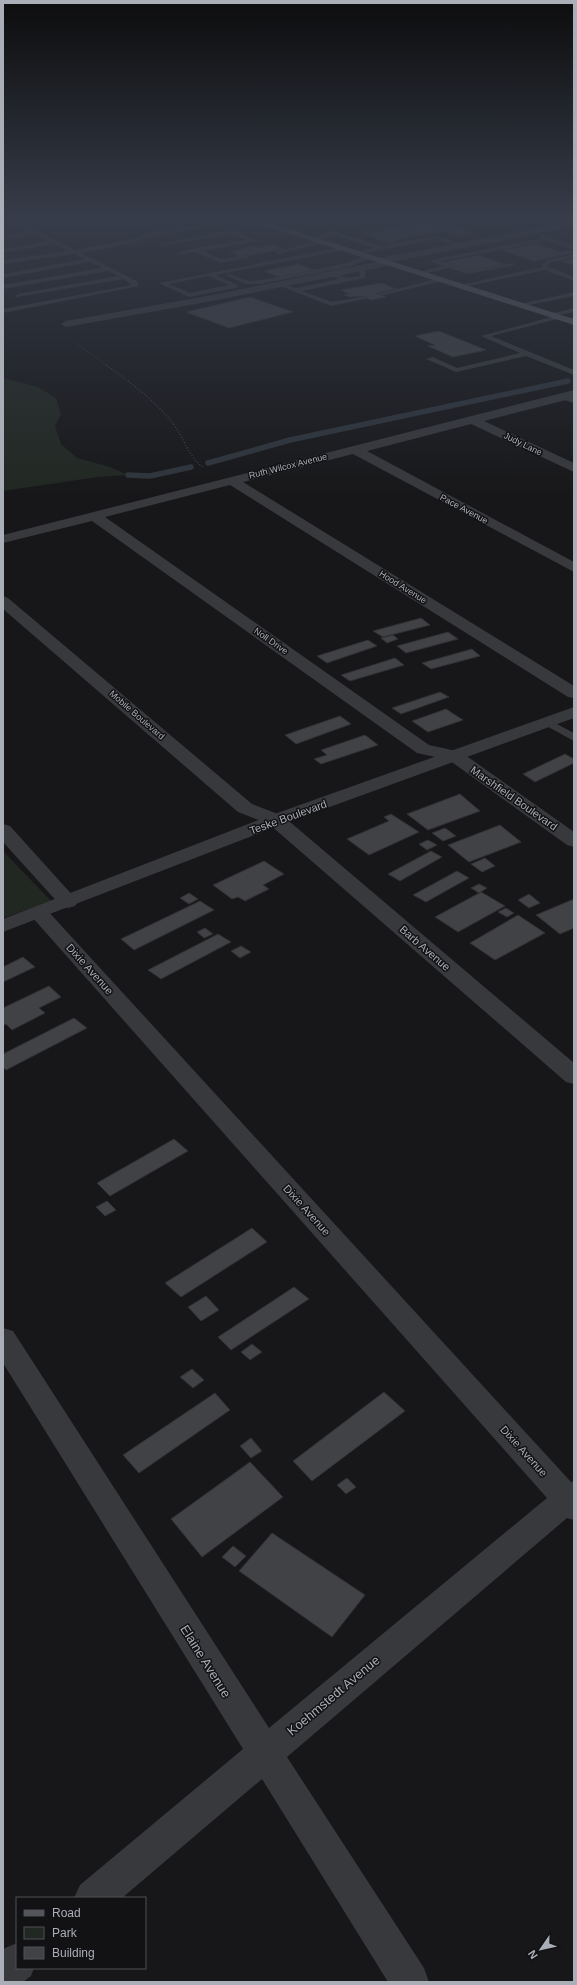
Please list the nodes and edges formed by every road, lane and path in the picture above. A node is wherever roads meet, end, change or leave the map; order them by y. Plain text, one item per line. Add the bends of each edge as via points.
1 (137, 311) edge
2 (537, 311) edge
3 (572, 311) edge
4 (555, 316) junction
5 (574, 322) edge
6 (66, 324) joint
7 (526, 354) junction
8 (430, 359) dead end
9 (574, 373) edge
10 (571, 397) edge
11 (473, 420) junction
12 (354, 449) junction
13 (574, 468) edge
14 (209, 470) dead end
15 (232, 481) junction
16 (94, 516) junction
17 (3, 539) edge
18 (574, 568) edge
19 (3, 601) edge
20 (574, 692) edge
21 (574, 712) edge
22 (547, 722) junction
23 (574, 738) edge
24 (455, 756) junction
25 (276, 820) junction
26 (3, 830) edge
27 (574, 841) edge
28 (68, 902) junction
29 (39, 913) junction
30 (3, 926) edge
31 (574, 1076) edge
32 (3, 1339) edge
33 (572, 1500) edge
34 (265, 1753) junction
35 (94, 1897) edge
36 (16, 1963) edge
37 (3, 1974) edge
38 (410, 1982) edge

1 - 6 street
2 - 4 main road
3 - 4 lane
4 - 5 main road
4 - 7 lane via 484,336
6 - 14 path via 63,329 70,339 121,376 161,411 178,430 189,453 198,464
7 - 8 lane via 456,370
7 - 9 lane
10 - 11 street, Ruth Wilcox Avenue
11 - 12 street, Ruth Wilcox Avenue
11 - 13 street, Judy Lane
12 - 15 street, Ruth Wilcox Avenue
12 - 18 street, Pace Avenue
15 - 16 street, Ruth Wilcox Avenue
15 - 20 street, Hood Avenue
16 - 17 street, Ruth Wilcox Avenue
16 - 24 street, Noll Drive via 423,749
19 - 25 street, Mobile Boulevard via 245,808
21 - 22 street, Teske Boulevard
22 - 23 lane
22 - 24 street, Teske Boulevard
24 - 25 street, Teske Boulevard
24 - 27 street, Marshfield Boulevard
25 - 28 street, Teske Boulevard
25 - 31 street, Barb Avenue
26 - 28 street
28 - 29 street, Teske Boulevard
29 - 30 street, Teske Boulevard
29 - 33 street, Dixie Avenue
32 - 34 street, Elaine Avenue
33 - 34 street, Koehmstedt Avenue
34 - 35 street, Koehmstedt Avenue
34 - 38 street, Elaine Avenue
36 - 37 street

